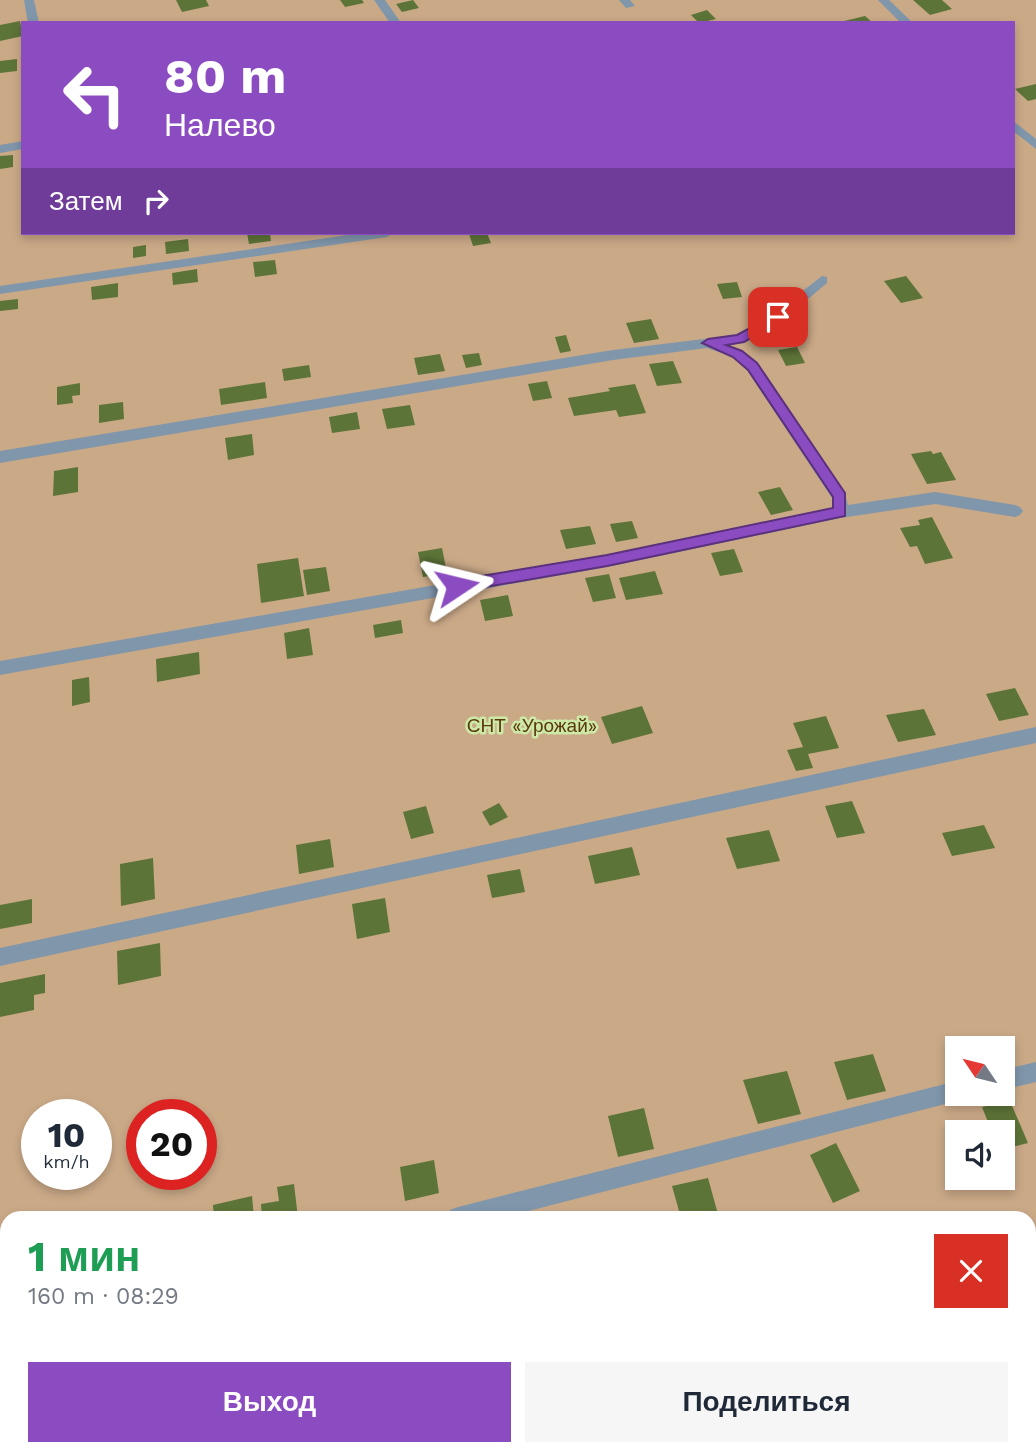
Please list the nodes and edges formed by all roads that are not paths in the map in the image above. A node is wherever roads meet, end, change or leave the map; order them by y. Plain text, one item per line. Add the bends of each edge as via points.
1 (29, 0) edge
2 (379, 0) edge
3 (883, 0) edge
4 (34, 21) edge
5 (395, 21) edge
6 (906, 21) edge
7 (1016, 129) edge
8 (21, 145) edge
9 (1036, 145) edge
10 (0, 149) edge
11 (373, 235) edge
12 (822, 280) dead end
13 (0, 290) edge
14 (708, 343) junction
15 (0, 457) edge
16 (1015, 511) dead end
17 (840, 512) junction
18 (0, 668) edge
19 (1036, 735) edge
20 (0, 957) edge
21 (1036, 1072) edge
22 (1015, 1077) edge
23 (945, 1094) edge
24 (486, 1211) edge

1 - 4 lane
2 - 5 lane
3 - 6 lane
7 - 9 lane
8 - 10 lane
11 - 13 lane
12 - 14 lane via 778,317 740,339
14 - 15 lane
14 - 17 lane via 738,354 752,367 840,496
16 - 17 lane via 935,498
17 - 18 lane via 607,561
19 - 20 lane
21 - 22 lane
23 - 24 lane

